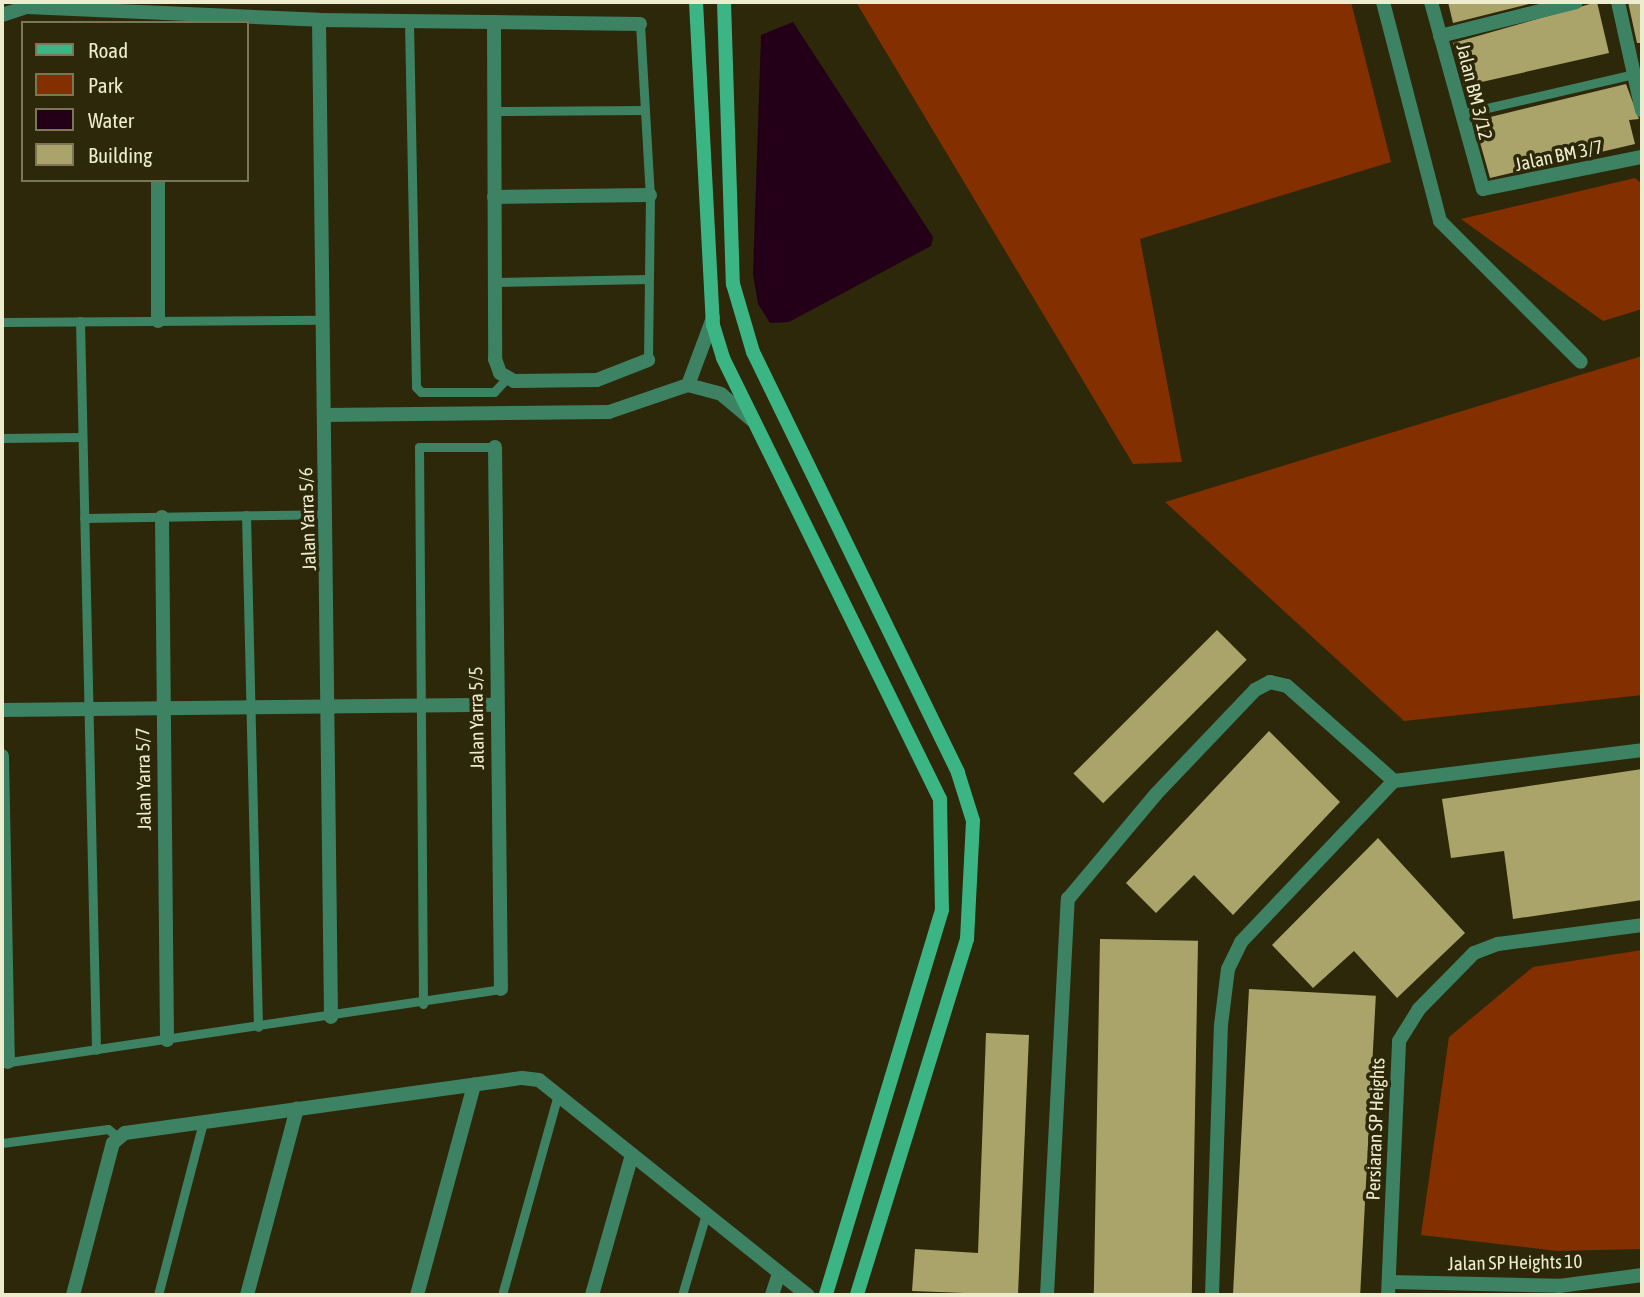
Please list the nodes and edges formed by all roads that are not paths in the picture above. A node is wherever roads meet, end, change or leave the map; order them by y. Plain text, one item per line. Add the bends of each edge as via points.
1 (696, 2) edge
2 (724, 2) edge
3 (1382, 2) edge
4 (1431, 2) edge
5 (1576, 2) edge
6 (1618, 2) edge
7 (158, 10) edge
8 (2, 15) edge
9 (319, 20) junction
10 (409, 21) junction
11 (494, 22) junction
12 (640, 24) joint
13 (1440, 36) junction
14 (1634, 74) junction
15 (645, 110) junction
16 (1642, 110) edge
17 (494, 111) junction
18 (1461, 114) junction
19 (1642, 158) edge
20 (158, 182) edge
21 (1483, 190) joint
22 (650, 195) junction
23 (494, 197) junction
24 (649, 279) junction
25 (494, 282) junction
26 (713, 318) junction
27 (323, 320) junction
28 (80, 321) junction
29 (158, 321) junction
30 (2, 322) edge
31 (648, 360) joint
32 (1581, 362) dead end
33 (508, 377) junction
34 (688, 385) junction
35 (324, 415) junction
36 (752, 420) junction
37 (82, 437) junction
38 (2, 438) edge
39 (495, 447) joint
40 (327, 514) junction
41 (246, 515) junction
42 (162, 517) junction
43 (84, 519) junction
44 (496, 705) junction
45 (421, 707) junction
46 (163, 709) junction
47 (251, 709) junction
48 (332, 709) junction
49 (2, 710) edge
50 (87, 710) junction
51 (1642, 750) edge
52 (2, 756) edge
53 (1394, 781) junction
54 (1642, 925) edge
55 (501, 989) joint
56 (423, 1004) junction
57 (331, 1017) junction
58 (258, 1027) junction
59 (167, 1040) junction
60 (96, 1050) junction
61 (5, 1063) edge
62 (474, 1085) junction
63 (558, 1095) junction
64 (297, 1109) junction
65 (203, 1122) junction
66 (118, 1136) junction
67 (2, 1143) edge
68 (632, 1155) junction
69 (706, 1214) junction
70 (779, 1273) junction
71 (1642, 1275) edge
72 (1388, 1289) edge
73 (1559, 1290) edge
74 (73, 1295) edge
75 (158, 1295) edge
76 (247, 1295) edge
77 (417, 1295) edge
78 (502, 1295) edge
79 (592, 1295) edge
80 (682, 1295) edge
81 (772, 1295) edge
82 (807, 1295) edge
83 (827, 1295) edge
84 (857, 1295) edge
85 (1047, 1295) edge
86 (1212, 1295) edge

1 - 26 street
2 - 84 street via 733,284 753,352 958,774 973,821 967,939
3 - 32 street via 1440,221
4 - 13 street, Jalan BM 3/12
5 - 13 street
6 - 14 street
7 - 8 street via 27,7
7 - 9 street
9 - 10 street
9 - 27 street, Jalan Yarra 5/6
10 - 11 street
10 - 33 lane via 416,387 421,392 494,392
11 - 12 street
11 - 17 street
12 - 15 lane
13 - 18 street, Jalan BM 3/12
14 - 16 street
14 - 18 lane
15 - 17 lane
15 - 22 lane
17 - 23 street
18 - 21 street, Jalan BM 3/12
19 - 21 street, Jalan BM 3/7
20 - 29 street
22 - 23 street
22 - 24 lane
23 - 25 street
24 - 25 lane
24 - 31 lane
25 - 33 street via 495,359
26 - 34 street
26 - 36 street via 723,358
27 - 29 lane
27 - 35 street, Jalan Yarra 5/6
28 - 29 lane
28 - 30 lane
28 - 37 lane
31 - 33 street via 597,380
34 - 35 street via 608,412
34 - 36 street via 720,394
35 - 40 street, Jalan Yarra 5/6
36 - 83 street via 940,799 945,863 942,910
37 - 38 lane
37 - 43 lane
39 - 44 street, Jalan Yarra 5/5
39 - 45 lane via 419,447
40 - 41 lane
40 - 48 street, Jalan Yarra 5/6
41 - 42 lane
41 - 47 lane
42 - 43 lane
42 - 46 street, Jalan Yarra 5/7
43 - 50 lane
44 - 45 street
44 - 55 street, Jalan Yarra 5/5
45 - 48 street
45 - 56 lane
46 - 47 street
46 - 50 street
46 - 59 street, Jalan Yarra 5/7
47 - 48 street
47 - 58 lane
48 - 57 street, Jalan Yarra 5/6
49 - 50 street
50 - 60 lane
51 - 53 street
52 - 61 street
53 - 85 street via 1287,686 1270,682 1255,690 1165,785 1068,900
53 - 86 street via 1241,942 1228,969
54 - 72 street, Persiaran SP Heights via 1486,948 1464,961 1418,1010 1399,1041
55 - 56 lane
56 - 57 lane
57 - 58 lane
58 - 59 lane
59 - 60 lane
60 - 61 lane
62 - 63 street via 531,1079
62 - 64 street
62 - 77 street
63 - 68 street
63 - 78 lane
64 - 65 street
64 - 76 street
65 - 66 street
65 - 75 lane
66 - 67 lane via 108,1129
66 - 74 street
68 - 69 street
68 - 79 street
69 - 70 street
69 - 80 lane
70 - 81 street
70 - 82 street
71 - 73 street, Jalan SP Heights 10
72 - 73 street, Jalan SP Heights 10

